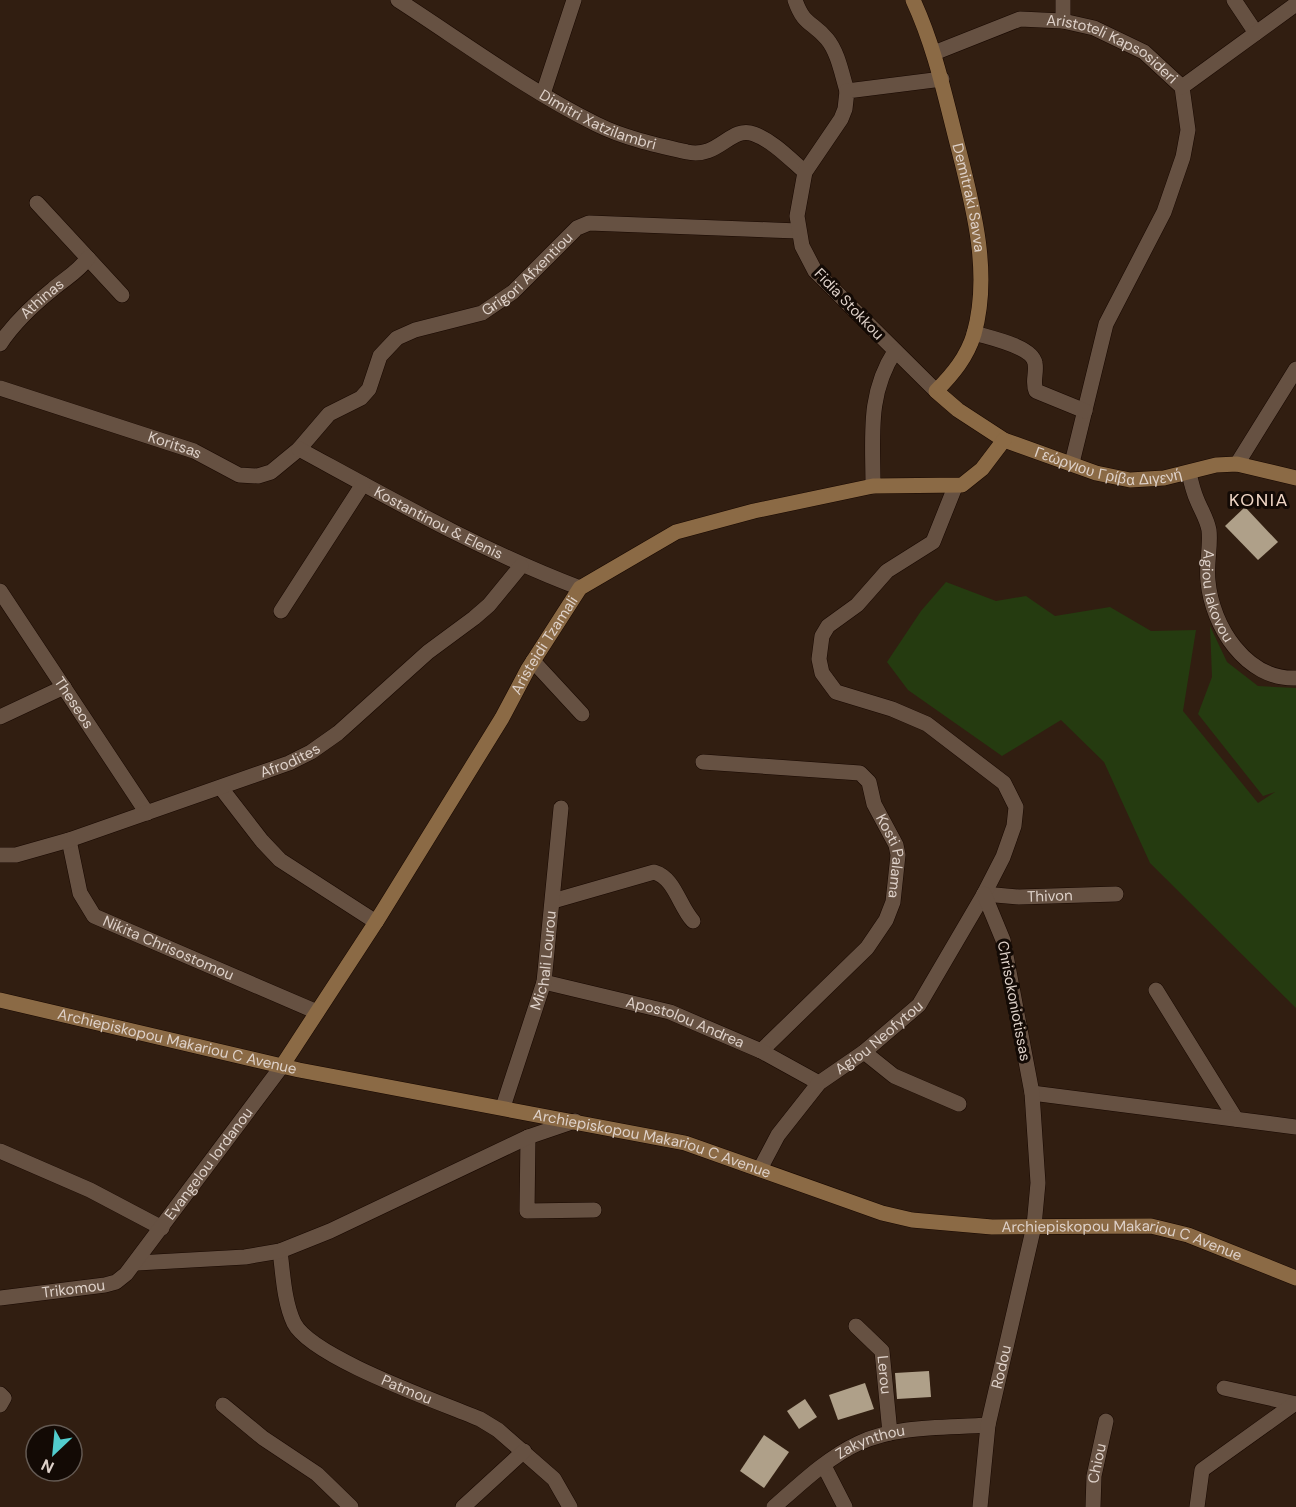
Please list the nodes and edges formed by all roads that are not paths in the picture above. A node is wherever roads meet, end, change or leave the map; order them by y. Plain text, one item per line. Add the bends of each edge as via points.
1 (398, 0) edge
2 (574, 0) edge
3 (795, 0) edge
4 (913, 0) edge
5 (1063, 0) edge
6 (1234, 0) edge
7 (1296, 4) edge
8 (1064, 21) junction
9 (1256, 33) junction
10 (934, 52) junction
11 (942, 80) junction
12 (1182, 87) junction
13 (847, 91) junction
14 (543, 94) junction
15 (805, 172) junction
16 (38, 203) dead end
17 (798, 231) junction
18 (88, 258) junction
19 (122, 295) dead end
20 (974, 333) junction
21 (0, 344) edge
22 (895, 351) junction
23 (1296, 369) edge
24 (0, 388) edge
25 (936, 391) junction
26 (1085, 411) junction
27 (329, 414) joint
28 (1004, 440) junction
29 (299, 449) junction
30 (1072, 463) junction
31 (1238, 464) junction
32 (1190, 473) junction
33 (1296, 478) edge
34 (363, 484) junction
35 (873, 486) junction
36 (955, 487) junction
37 (521, 566) junction
38 (580, 588) junction
39 (0, 591) edge
40 (281, 611) dead end
41 (533, 661) junction
42 (1296, 678) edge
43 (64, 687) junction
44 (582, 714) dead end
45 (0, 717) edge
46 (703, 762) dead end
47 (221, 788) junction
48 (561, 808) dead end
49 (147, 813) junction
50 (69, 840) junction
51 (0, 855) edge
52 (984, 894) junction
53 (1116, 894) dead end
54 (553, 901) junction
55 (693, 921) dead end
56 (376, 922) junction
57 (544, 982) junction
58 (1156, 990) dead end
59 (0, 1000) edge
60 (317, 1012) junction
61 (761, 1051) junction
62 (864, 1052) junction
63 (282, 1066) junction
64 (819, 1083) junction
65 (1032, 1093) junction
66 (959, 1104) dead end
67 (503, 1107) junction
68 (1236, 1119) junction
69 (575, 1121) junction
70 (1296, 1128) edge
71 (528, 1137) junction
72 (0, 1151) edge
73 (760, 1169) junction
74 (594, 1210) dead end
75 (1034, 1226) junction
76 (162, 1228) junction
77 (280, 1251) junction
78 (137, 1263) junction
79 (1296, 1278) edge
80 (0, 1298) edge
81 (856, 1326) dead end
82 (1224, 1388) dead end
83 (0, 1394) edge
84 (1295, 1404) edge
85 (0, 1405) edge
86 (223, 1405) dead end
87 (1106, 1421) dead end
88 (988, 1425) junction
89 (890, 1433) junction
90 (524, 1451) junction
91 (824, 1466) junction
92 (351, 1507) edge
93 (463, 1507) edge
94 (570, 1507) edge
95 (774, 1507) edge
96 (845, 1507) edge
97 (980, 1507) edge
98 (1093, 1507) edge
99 (1197, 1507) edge

1 - 14 street, Dimitri Xatzilambri
2 - 14 street
3 - 13 street via 804,20 823,34 833,48
4 - 10 street, Demitraki Savva
5 - 8 street
6 - 9 street
7 - 9 street
8 - 10 street, Aristoteli Kapsosideri via 1013,21
8 - 12 street, Aristoteli Kapsosideri via 1127,42 1153,59
9 - 12 street
10 - 11 street, Demitraki Savva
11 - 13 street
11 - 20 street, Demitraki Savva via 962,160 981,269
12 - 26 street, Aristoteli Kapsosideri via 1188,130 1183,157 1164,212 1112,308
13 - 15 street, Fidia Stokkou via 841,119
14 - 15 street, Dimitri Xatzilambri via 597,124 635,139 698,154 710,152 737,134 752,133
15 - 17 street, Fidia Stokkou via 798,202
16 - 18 street
17 - 22 street, Fidia Stokkou via 815,272
17 - 27 street, Grigori Afxentiou via 589,224 568,236 513,292 482,313 397,338 380,356 369,389 361,398
18 - 19 street
18 - 21 street, Athinas via 77,273 24,314
20 - 25 street, Demitraki Savva via 963,359
20 - 26 street via 1027,351 1035,364 1036,391
22 - 25 street, Fidia Stokkou
22 - 35 street via 875,393
23 - 31 street
24 - 29 street, Koritsas via 194,451 239,475 271,472
25 - 28 street, Γεώργιου Γρίβα Διγενή via 957,410
26 - 30 street, Aristoteli Kapsosideri
27 - 29 street, Koritsas
28 - 30 street, Γεώργιου Γρίβα Διγενή
28 - 36 street via 977,474
29 - 34 street, Kostantinou & Elenis
30 - 32 street, Γεώργιου Γρίβα Διγενή via 1130,480
31 - 32 street, Γεώργιου Γρίβα Διγενή via 1216,465
31 - 33 street, Γεώργιου Γρίβα Διγενή
32 - 42 street, Agiou Iakovou via 1209,528 1208,580 1221,627 1234,647 1261,670
34 - 37 street, Kostantinou & Elenis
34 - 40 street
35 - 36 street, Aristeidi Tzamali
35 - 38 street, Aristeidi Tzamali via 676,532
36 - 52 street via 933,542 887,571 857,605 828,626 822,636 819,659 822,673 836,692 927,724 1004,783 1016,807 1014,826
37 - 38 street, Kostantinou & Elenis
37 - 47 street, Afrodites via 489,605 410,668 338,733 289,763
38 - 41 street, Aristeidi Tzamali
39 - 43 street, Theseos
41 - 44 street
41 - 56 street, Aristeidi Tzamali
43 - 45 street
43 - 49 street, Theseos
46 - 61 street, Kosti Palama via 860,773 868,782 898,855 893,902 877,935
47 - 49 street, Afrodites
47 - 56 street via 280,860
48 - 54 street, Michali Lourou
49 - 50 street, Afrodites
50 - 51 street, Afrodites via 16,855
50 - 60 street, Nikita Chrisostomou via 80,893 94,916
52 - 53 street, Thivon
52 - 62 street, Agiou Neofytou via 919,1005
52 - 65 street, Chrisokoniotissas via 1003,940
54 - 55 street via 654,872 666,877
54 - 57 street, Michali Lourou
56 - 60 street, Aristeidi Tzamali
57 - 61 street, Apostolou Andrea via 670,1012
57 - 67 street, Michali Lourou
58 - 68 street
59 - 63 street, Archiepiskopou Makariou C Avenue
60 - 63 street, Aristeidi Tzamali
61 - 64 street, Apostolou Andrea
62 - 64 street, Agiou Neofytou
62 - 66 street via 894,1076
63 - 67 street, Archiepiskopou Makariou C Avenue
63 - 76 street, Evangelou Iordanou
64 - 73 street, Agiou Neofytou via 778,1135
65 - 68 street
65 - 75 street, Chrisokoniotissas via 1038,1183
67 - 69 street, Archiepiskopou Makariou C Avenue
68 - 70 street
69 - 71 street
69 - 73 street, Archiepiskopou Makariou C Avenue via 685,1143
71 - 74 street via 527,1210
71 - 77 street
72 - 76 street via 90,1190
73 - 75 street, Archiepiskopou Makariou C Avenue via 912,1220 992,1227
75 - 79 street, Archiepiskopou Makariou C Avenue via 1160,1227
75 - 88 street, Rodou
76 - 78 street, Evangelou Iordanou
77 - 78 street via 245,1257
77 - 90 street, Patmou via 294,1322 311,1343 480,1419
78 - 80 street, Trikomou via 116,1282
81 - 89 street, Lerou via 882,1351
82 - 84 street
83 - 85 street via 4,1400
84 - 99 street via 1202,1470
86 - 92 street via 262,1438 317,1474
87 - 98 street, Chiou via 1094,1476
88 - 89 street, Zakynthou
88 - 97 street, Rodou
89 - 91 street, Zakynthou via 853,1446
90 - 93 street
90 - 94 street, Patmou via 554,1479
91 - 95 street, Zakynthou
91 - 96 street

